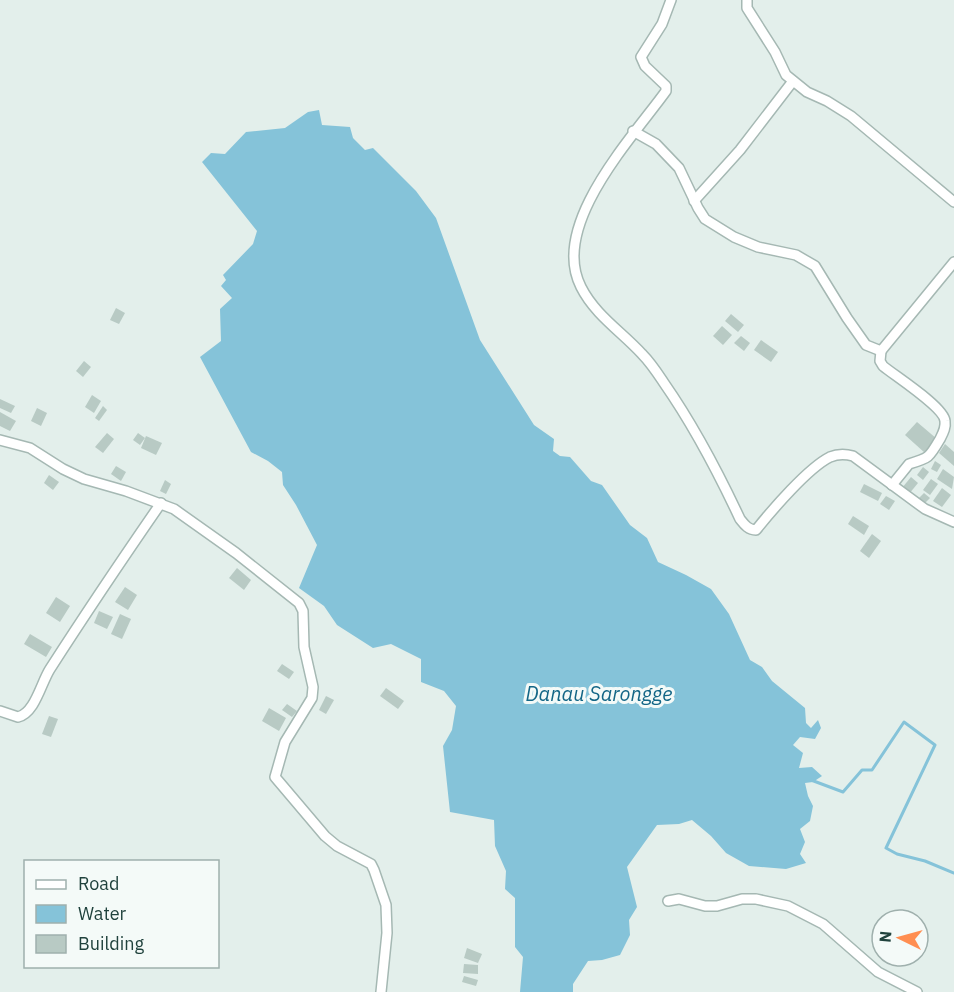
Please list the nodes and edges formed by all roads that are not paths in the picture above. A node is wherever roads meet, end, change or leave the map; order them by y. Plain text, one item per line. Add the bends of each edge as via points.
1 (671, 0) edge
2 (747, 0) edge
3 (793, 81) junction
4 (633, 131) junction
5 (694, 201) junction
6 (954, 202) edge
7 (954, 262) edge
8 (881, 351) junction
9 (0, 440) edge
10 (892, 485) junction
11 (160, 503) junction
12 (954, 522) edge
13 (0, 711) edge
14 (668, 901) dead end
15 (381, 992) edge
16 (917, 992) edge

1 - 4 street via 662,24 640,57 666,86 666,91
2 - 3 street via 747,8
3 - 5 street via 740,150
3 - 6 street via 851,116
4 - 5 street via 649,139 679,168
4 - 10 street via 595,188 581,220 574,252 577,277 590,301 644,355 676,399 740,519 756,530 812,470 837,455 853,456
5 - 8 street via 705,219 734,237 796,255 815,266 866,345
7 - 8 street
8 - 10 street via 883,366 928,400 945,421 933,451 921,461 909,464
9 - 11 street via 30,448 84,478
10 - 12 street
11 - 13 street via 44,678 28,711 18,717
11 - 15 street via 236,552 303,610 312,698 285,742 275,777 325,836 374,870 386,905
14 - 16 street via 679,899 717,906 756,899 788,906 823,924 878,972

